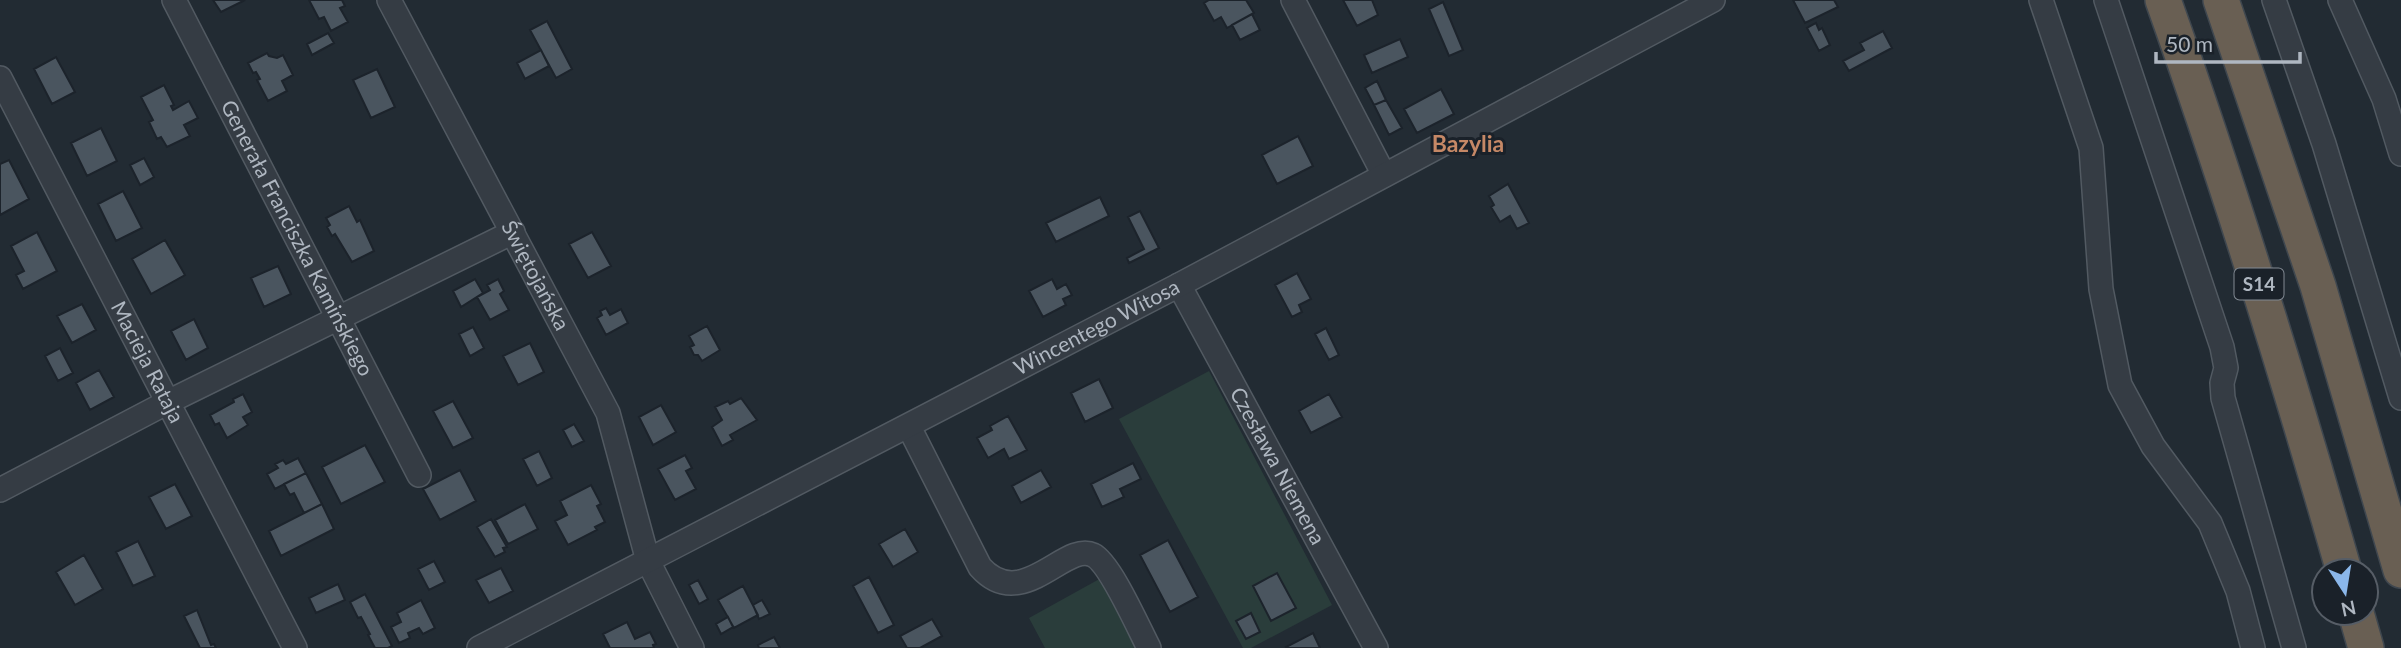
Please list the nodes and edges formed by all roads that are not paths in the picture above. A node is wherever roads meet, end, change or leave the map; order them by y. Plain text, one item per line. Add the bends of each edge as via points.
1 (174, 0) edge
2 (390, 0) edge
3 (1293, 0) edge
4 (1713, 0) edge
5 (2041, 0) edge
6 (2106, 0) edge
7 (2163, 0) edge
8 (2221, 0) edge
9 (2274, 0) edge
10 (2340, 0) edge
11 (0, 78) edge
12 (2401, 154) edge
13 (1384, 175) junction
14 (513, 232) junction
15 (1180, 285) junction
16 (338, 318) junction
17 (2401, 398) edge
18 (166, 403) junction
19 (909, 426) junction
20 (419, 475) dead end
21 (0, 490) edge
22 (2340, 557) edge
23 (648, 561) junction
24 (2401, 570) edge
25 (2360, 627) edge
26 (295, 648) edge
27 (479, 648) edge
28 (692, 648) edge
29 (1149, 648) edge
30 (1376, 648) edge
31 (2253, 648) edge
32 (2294, 648) edge
33 (2366, 648) edge

1 - 16 street, Generała Franciszka Kamińskiego
2 - 14 street, Świętojańska
3 - 13 street
4 - 13 street, Wincentego Witosa
5 - 31 street via 2091,148 2101,289 2120,385 2153,446 2210,523 2238,591
6 - 32 street via 2222,346 2226,368 2222,398
7 - 22 highway, S14 via 2247,245
8 - 24 highway, S14 via 2318,286
9 - 17 street via 2324,144
10 - 12 street via 2384,99
11 - 18 street, Macieja Rataja
13 - 15 street, Wincentego Witosa
14 - 16 street
14 - 23 street, Świętojańska via 608,413
15 - 19 street, Wincentego Witosa
15 - 30 street, Czesława Niemena
16 - 18 street
16 - 20 street, Generała Franciszka Kamińskiego
18 - 21 street
18 - 26 street, Macieja Rataja
19 - 23 street, Wincentego Witosa
19 - 29 street via 988,576 1014,583 1081,554 1093,555 1114,580
23 - 27 street, Wincentego Witosa
23 - 28 street, Świętojańska
25 - 33 highway

